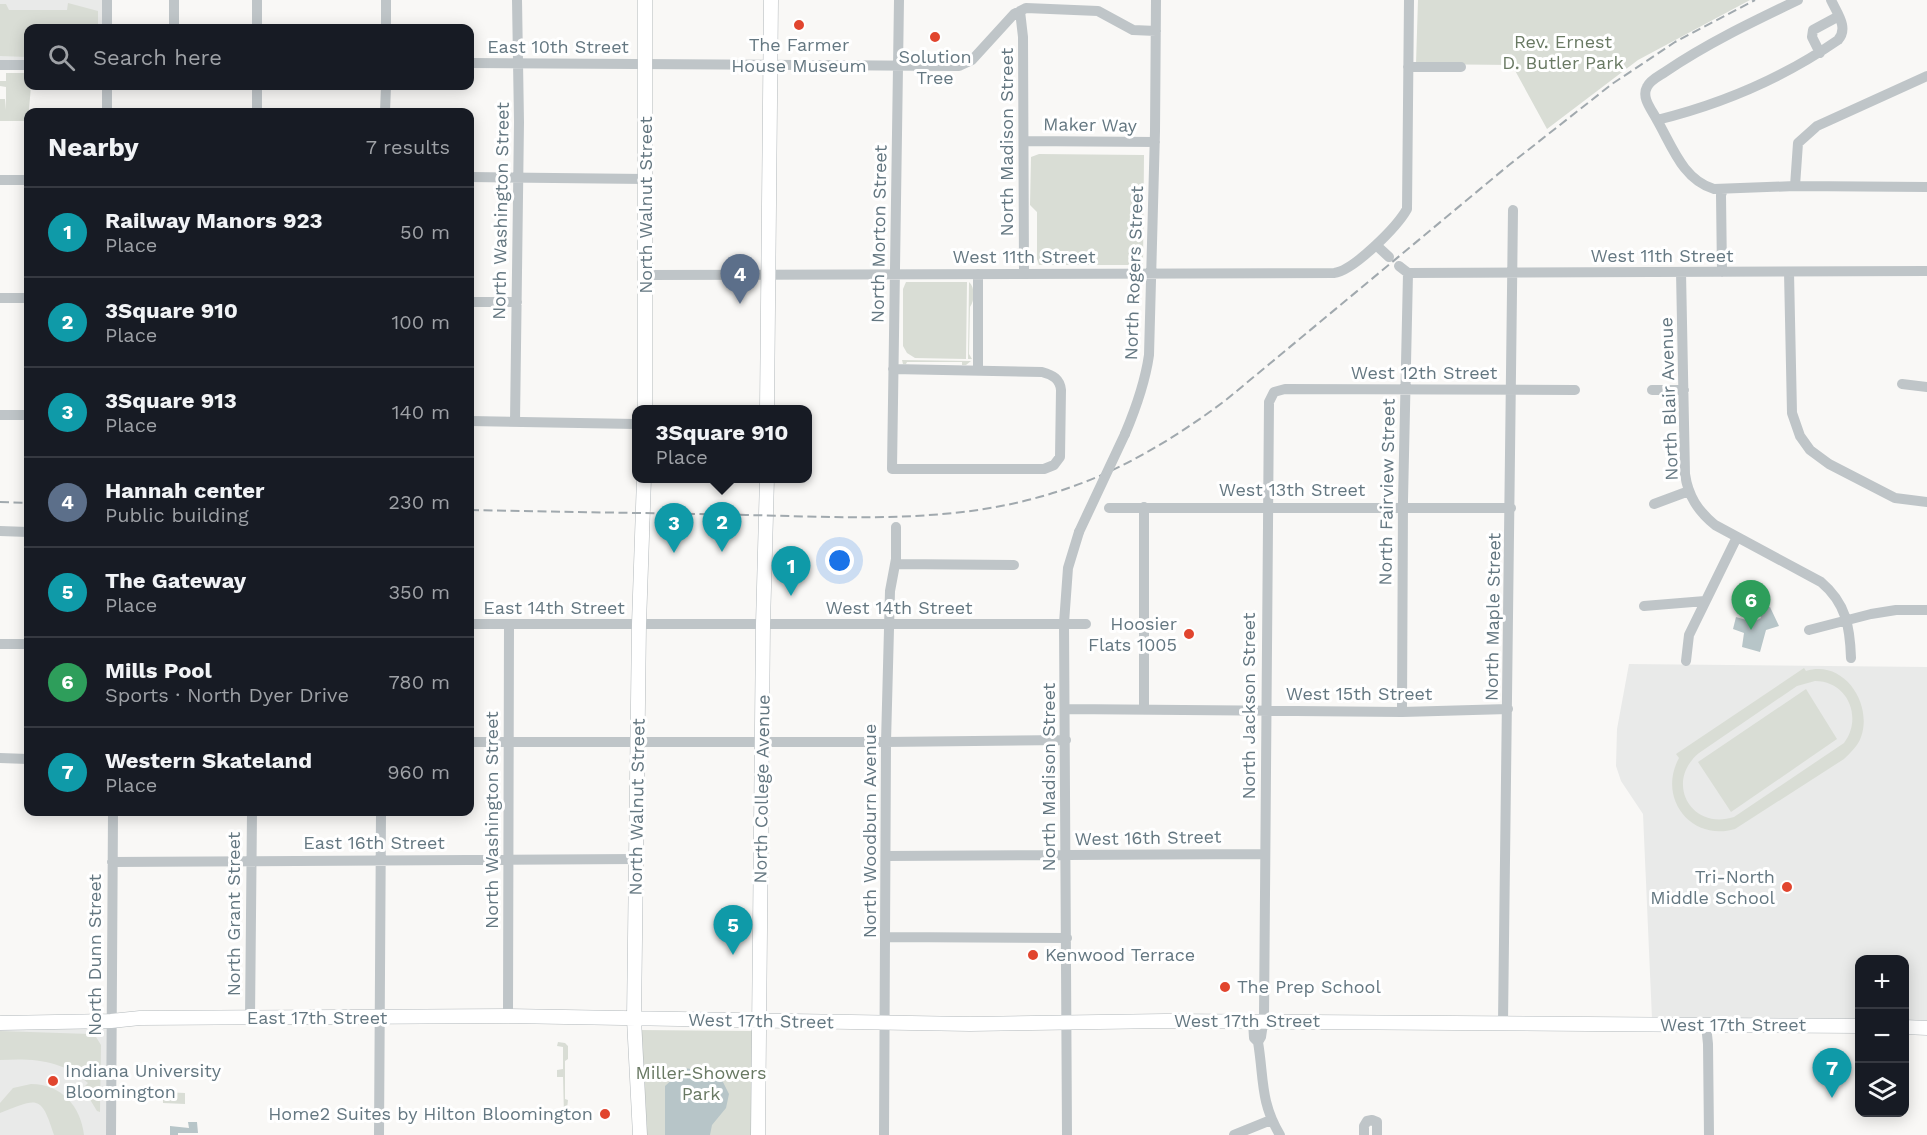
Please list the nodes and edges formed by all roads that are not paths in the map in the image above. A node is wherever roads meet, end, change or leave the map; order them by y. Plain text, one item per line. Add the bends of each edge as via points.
1 (107, 0) edge
2 (174, 0) edge
3 (257, 0) edge
4 (386, 0) edge
5 (517, 0) edge
6 (645, 0) edge
7 (771, 0) edge
8 (899, 0) edge
9 (1156, 0) edge
10 (1409, 0) edge
11 (1798, 0) edge
12 (1831, 0) edge
13 (1020, 11) junction
14 (1839, 16) junction
15 (107, 24) edge
16 (174, 24) edge
17 (257, 24) edge
18 (386, 24) edge
19 (1156, 31) junction
20 (1820, 53) junction
21 (474, 63) edge
22 (519, 63) junction
23 (646, 64) junction
24 (0, 65) edge
25 (24, 65) edge
26 (898, 65) junction
27 (770, 66) junction
28 (1408, 67) junction
29 (1461, 67) dead end
30 (1927, 76) edge
31 (107, 90) edge
32 (257, 90) edge
33 (386, 90) edge
34 (107, 108) edge
35 (257, 108) edge
36 (386, 108) edge
37 (1657, 120) junction
38 (1024, 141) junction
39 (1155, 142) junction
40 (474, 177) edge
41 (519, 177) junction
42 (646, 179) junction
43 (0, 180) edge
44 (24, 180) edge
45 (1795, 186) junction
46 (1927, 187) edge
47 (1723, 190) junction
48 (1513, 210) dead end
49 (1376, 245) junction
50 (1389, 257) dead end
51 (1399, 266) dead end
52 (1681, 272) junction
53 (1722, 272) junction
54 (1789, 272) junction
55 (1927, 272) edge
56 (895, 273) junction
57 (1408, 273) junction
58 (1513, 273) junction
59 (978, 274) junction
60 (1023, 274) junction
61 (1151, 274) junction
62 (645, 275) junction
63 (768, 275) junction
64 (0, 298) edge
65 (24, 298) edge
66 (474, 302) edge
67 (517, 302) junction
68 (893, 369) junction
69 (978, 371) junction
70 (1902, 384) dead end
71 (1927, 387) edge
72 (1405, 389) junction
73 (1512, 389) junction
74 (1575, 390) dead end
75 (1653, 390) dead end
76 (1684, 390) junction
77 (1274, 392) joint
78 (645, 405) edge
79 (767, 405) edge
80 (0, 415) edge
81 (24, 415) edge
82 (474, 421) edge
83 (515, 422) junction
84 (632, 423) edge
85 (644, 483) edge
86 (767, 483) edge
87 (1689, 491) junction
88 (1927, 502) edge
89 (1654, 504) dead end
90 (1144, 507) junction
91 (1268, 507) junction
92 (1403, 507) junction
93 (1109, 508) dead end
94 (1510, 508) junction
95 (896, 527) dead end
96 (0, 531) edge
97 (24, 532) edge
98 (1078, 532) joint
99 (1737, 537) junction
100 (895, 564) junction
101 (1014, 565) dead end
102 (1705, 601) junction
103 (1644, 606) dead end
104 (1927, 610) edge
105 (1848, 621) junction
106 (1064, 623) junction
107 (474, 624) edge
108 (509, 624) junction
109 (639, 624) junction
110 (763, 624) junction
111 (1086, 624) dead end
112 (889, 625) junction
113 (1809, 630) dead end
114 (0, 644) edge
115 (24, 644) edge
116 (1851, 658) dead end
117 (1686, 661) dead end
118 (1065, 709) junction
119 (1508, 709) junction
120 (1144, 710) junction
121 (1265, 710) junction
122 (1401, 712) junction
123 (1066, 740) junction
124 (509, 741) junction
125 (637, 741) junction
126 (763, 741) junction
127 (474, 742) edge
128 (886, 742) junction
129 (0, 758) edge
130 (24, 759) edge
131 (113, 816) edge
132 (252, 816) edge
133 (381, 816) edge
134 (1265, 854) junction
135 (1066, 855) junction
136 (886, 856) junction
137 (636, 859) junction
138 (250, 860) junction
139 (381, 860) junction
140 (509, 860) junction
141 (112, 862) junction
142 (885, 936) junction
143 (1067, 938) junction
144 (508, 1016) junction
145 (250, 1018) junction
146 (380, 1018) junction
147 (634, 1018) junction
148 (760, 1020) junction
149 (1258, 1021) junction
150 (111, 1022) junction
151 (0, 1023) edge
152 (885, 1023) junction
153 (1067, 1023) junction
154 (1503, 1023) junction
155 (1706, 1025) junction
156 (1855, 1026) edge
157 (1909, 1027) edge
158 (1927, 1028) edge
159 (1270, 1120) junction
160 (111, 1135) edge
161 (379, 1135) edge
162 (640, 1135) edge
163 (759, 1135) edge
164 (884, 1135) edge
165 (1067, 1135) edge
166 (1234, 1135) edge
167 (1280, 1135) edge
168 (1364, 1135) edge
169 (1377, 1135) edge
170 (1709, 1135) edge

1 - 15 street
2 - 16 street
3 - 17 street
4 - 18 street
5 - 22 street, North Washington Street
6 - 23 main road, North Walnut Street
7 - 27 main road
8 - 26 street, North Morton Street
9 - 19 street, North Rogers Street
10 - 28 street
11 - 37 street via 1736,30 1650,83 1645,99
12 - 14 street
13 - 19 street via 1089,10 1133,30
13 - 26 street, East 10th Street via 965,64
13 - 38 street, North Madison Street
14 - 20 street via 1841,38
14 - 20 street via 1813,30
19 - 39 street, North Rogers Street
20 - 37 street via 1738,94
21 - 22 street, East 10th Street
22 - 23 street, East 10th Street
22 - 41 street, North Washington Street
23 - 27 street, East 10th Street
23 - 42 main road, North Walnut Street
24 - 25 street
26 - 27 street, East 10th Street
26 - 56 street, North Morton Street
27 - 63 main road
28 - 29 street
28 - 49 street via 1407,209 1401,221
30 - 45 street via 1817,126 1798,143
31 - 34 street
32 - 35 street
33 - 36 street
37 - 47 street via 1694,180
38 - 39 street, Maker Way
38 - 60 street, North Madison Street
39 - 61 street, North Rogers Street
40 - 41 street
41 - 42 street
41 - 67 street, North Washington Street
42 - 62 main road, North Walnut Street
43 - 44 street
45 - 46 street
45 - 47 street
47 - 53 street
48 - 58 street, North Maple Street
49 - 50 street
49 - 61 street, West 11th Street via 1338,273
51 - 57 street
52 - 53 street, West 11th Street
52 - 58 street, West 11th Street
52 - 76 street, North Blair Avenue
53 - 54 street, West 11th Street
54 - 55 street, West 11th Street
54 - 88 street via 1792,413 1800,436 1828,464 1895,498
56 - 59 street, West 11th Street
56 - 63 street, West 11th Street
56 - 68 street, North Morton Street
57 - 58 street, West 11th Street
57 - 72 street, North Fairview Street
58 - 73 street, North Maple Street
59 - 60 street, West 11th Street
59 - 69 street
60 - 61 street, West 11th Street
61 - 98 street, North Rogers Street, bridge via 1146,379 1125,434
62 - 63 street, West 11th Street
62 - 78 main road, North Walnut Street
63 - 79 main road
64 - 65 street
66 - 67 street
67 - 83 street, North Washington Street
68 - 69 street
68 - 69 street, North Morton Street via 892,469 1044,469 1055,464 1062,450 1060,382 1042,372
70 - 71 street
72 - 73 street, West 12th Street
72 - 77 street, West 12th Street
72 - 92 street, North Fairview Street
73 - 74 street, West 12th Street
73 - 94 street, North Maple Street
75 - 76 street
76 - 87 street, North Blair Avenue via 1685,474
77 - 91 street, North Jackson Street via 1269,402
80 - 81 street
82 - 83 street
83 - 84 street
85 - 109 main road, North Walnut Street
86 - 110 main road, North College Avenue
87 - 89 street
87 - 99 street, North Blair Avenue via 1708,520
90 - 91 street, West 13th Street
90 - 93 street, West 13th Street
90 - 120 street
91 - 92 street, West 13th Street
91 - 121 street, North Jackson Street
92 - 94 street, West 13th Street
92 - 122 street, North Fairview Street
94 - 119 street, North Maple Street
95 - 100 street, North Woodburn Avenue
96 - 97 street
98 - 106 street, North Madison Street via 1068,568
99 - 102 street
99 - 105 street, North Blair Avenue via 1821,582 1839,600
100 - 101 street
100 - 112 street, North Woodburn Avenue
102 - 103 street
102 - 117 street via 1689,635
104 - 105 street via 1896,610
105 - 113 street
105 - 116 street, North Blair Avenue
106 - 111 street, West 14th Street
106 - 112 street, West 14th Street
106 - 118 street, North Madison Street
107 - 108 street, East 14th Street
108 - 109 street, East 14th Street
108 - 124 street, North Washington Street
109 - 110 street, West 14th Street
109 - 125 main road, North Walnut Street
110 - 112 street, West 14th Street
110 - 126 main road, North College Avenue
112 - 128 street, North Woodburn Avenue
114 - 115 street
118 - 120 street, West 15th Street
118 - 123 street, North Madison Street
119 - 122 street, West 15th Street
119 - 154 street, North Maple Street
120 - 121 street, West 15th Street
121 - 122 street, West 15th Street
121 - 134 street, North Jackson Street
123 - 128 street
123 - 135 street, North Madison Street
124 - 125 street
124 - 127 street
124 - 140 street, North Washington Street
125 - 126 street
125 - 137 main road, North Walnut Street
126 - 128 street
126 - 148 main road, North College Avenue
128 - 136 street, North Woodburn Avenue
129 - 130 street
131 - 141 street, North Dunn Street
132 - 138 street, North Grant Street
133 - 139 street
134 - 135 street, West 16th Street
134 - 149 street, North Jackson Street
135 - 136 street, West 16th Street
135 - 143 street, North Madison Street
136 - 142 street, North Woodburn Avenue
137 - 140 street, East 16th Street
137 - 147 main road, North Walnut Street
138 - 139 street, East 16th Street
138 - 141 street, East 16th Street
138 - 145 street, North Grant Street
139 - 140 street, East 16th Street
139 - 146 street
140 - 144 street, North Washington Street
141 - 150 street, North Dunn Street
142 - 143 street
142 - 152 street, North Woodburn Avenue
143 - 153 street, North Madison Street
144 - 146 main road, East 17th Street
144 - 147 main road, East 17th Street
145 - 146 main road, East 17th Street
145 - 150 main road, East 17th Street via 140,1018
146 - 161 street
147 - 148 main road, West 17th Street
147 - 162 main road, North Walnut Street
148 - 152 main road, West 17th Street
148 - 163 main road, North College Avenue
149 - 153 main road, West 17th Street
149 - 154 main road, West 17th Street
149 - 159 street, North Jackson Street via 1254,1038 1258,1042 1262,1088
150 - 151 main road, East 17th Street
150 - 160 street, North Dunn Street
152 - 153 main road, West 17th Street
152 - 164 street, North Woodburn Avenue
153 - 165 street, North Madison Street
154 - 155 main road, West 17th Street
155 - 156 main road, West 17th Street
155 - 170 street
157 - 158 main road
159 - 166 street
159 - 167 street
168 - 169 street via 1367,1120 1372,1120 1377,1122

